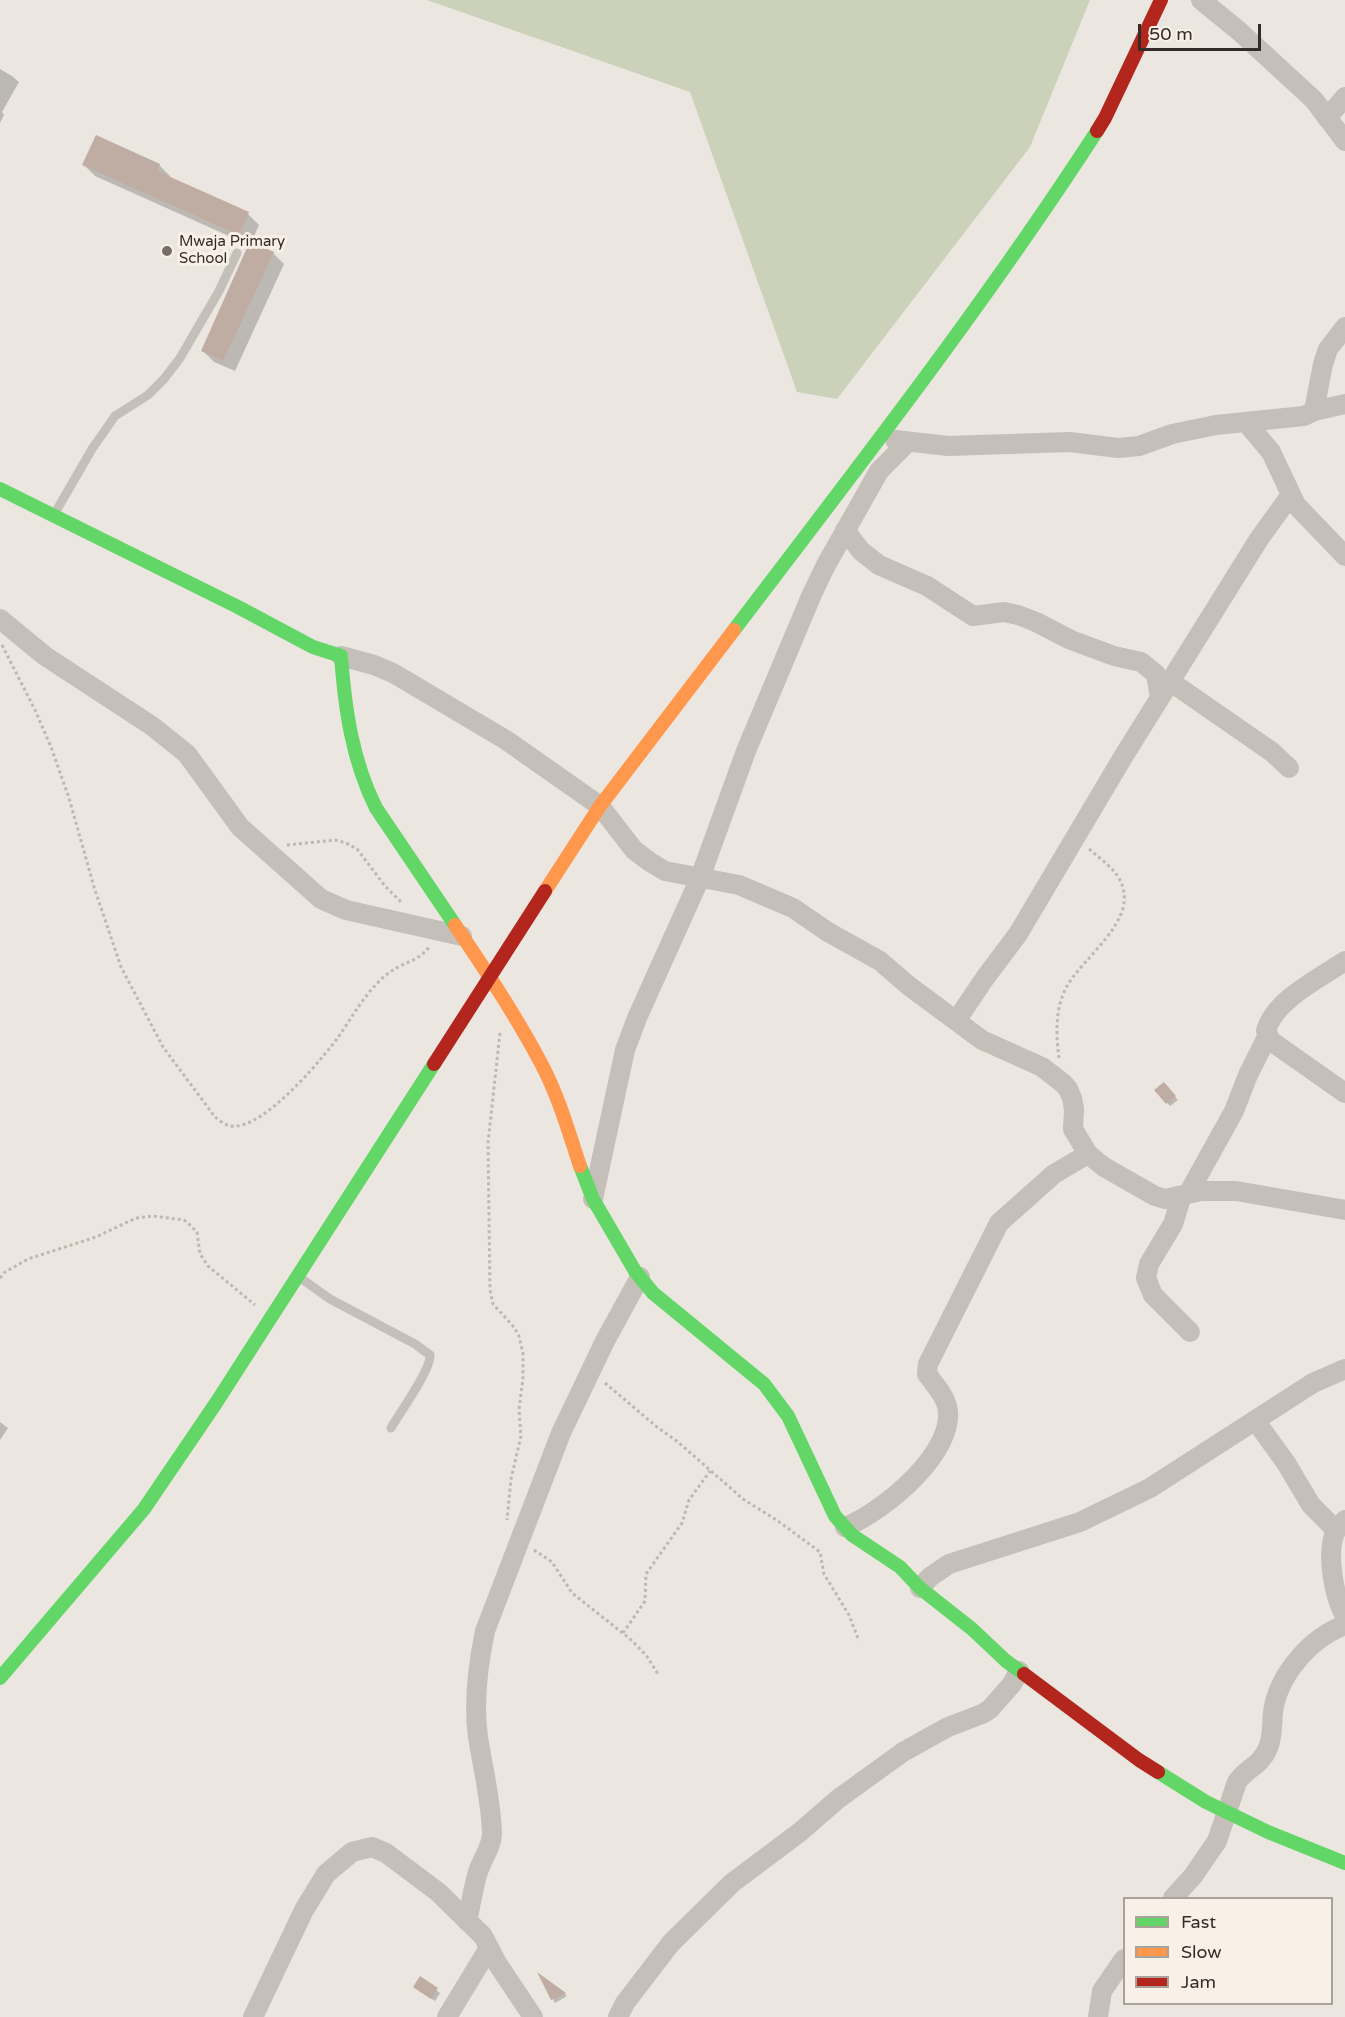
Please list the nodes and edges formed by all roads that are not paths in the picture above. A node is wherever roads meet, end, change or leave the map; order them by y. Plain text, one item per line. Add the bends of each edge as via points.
1 (1161, 0) edge
2 (1201, 0) edge
3 (1345, 97) edge
4 (1327, 118) junction
5 (1345, 141) edge
6 (237, 254) dead end
7 (1345, 327) edge
8 (1345, 404) edge
9 (1314, 411) junction
10 (1246, 422) junction
11 (880, 438) junction
12 (908, 442) junction
13 (0, 489) edge
14 (1290, 496) junction
15 (54, 516) junction
16 (845, 530) junction
17 (1345, 556) edge
18 (0, 619) edge
19 (341, 656) junction
20 (1166, 690) junction
21 (1289, 768) dead end
22 (600, 806) junction
23 (700, 878) junction
24 (462, 936) junction
25 (1345, 961) edge
26 (489, 978) junction
27 (956, 1021) junction
28 (1267, 1036) junction
29 (1345, 1093) edge
30 (1088, 1154) junction
31 (1185, 1195) junction
32 (593, 1199) junction
33 (1345, 1210) edge
34 (297, 1276) junction
35 (640, 1277) junction
36 (1190, 1332) dead end
37 (1345, 1369) edge
38 (1255, 1420) junction
39 (391, 1428) dead end
40 (1341, 1525) edge
41 (845, 1527) junction
42 (920, 1588) junction
43 (1345, 1616) edge
44 (1345, 1625) edge
45 (1019, 1671) junction
46 (0, 1678) edge
47 (1228, 1812) junction
48 (1345, 1863) edge
49 (1175, 1897) edge
50 (467, 1921) junction
51 (489, 1948) junction
52 (1123, 1962) edge
53 (529, 2014) edge
54 (252, 2017) edge
55 (447, 2017) edge
56 (618, 2017) edge
57 (1098, 2017) edge

1 - 11 main road via 1105,118 1045,211
2 - 4 street via 1314,100
3 - 4 street
4 - 5 street
6 - 15 lane via 180,358 148,395 115,416
7 - 9 street via 1328,349
8 - 9 street
9 - 10 street via 1304,416
10 - 12 street via 1191,429 1139,446 1118,448 1070,442 982,446
10 - 14 street via 1271,452
11 - 12 street
11 - 22 main road
12 - 16 street via 879,471
13 - 15 main road
14 - 17 street via 1306,518
14 - 20 street
15 - 19 main road via 313,647
16 - 20 street via 861,551 879,565 927,586 973,616 1004,612 1018,615 1071,640 1141,662 1156,674
16 - 23 street via 812,594 746,751
18 - 24 street via 45,656 153,726 187,754 240,827 315,894 346,910
19 - 22 street via 374,665 411,682 507,740
19 - 24 main road via 351,733 365,788
20 - 21 street via 1272,752
20 - 27 street via 1018,934
22 - 23 street via 641,856 665,871
22 - 26 main road
23 - 27 street via 740,885 793,908 880,961
23 - 32 street via 625,1050
24 - 26 main road
25 - 28 street via 1283,1004 1269,1021
26 - 32 main road via 544,1068
26 - 34 main road
27 - 30 street via 982,1040 1042,1067 1064,1084 1072,1098 1073,1129
28 - 29 street
28 - 31 street via 1234,1111
30 - 31 street via 1155,1196 1165,1199
30 - 41 street via 1053,1174 996,1227 927,1369 948,1406 945,1436 899,1493 872,1514
31 - 33 street via 1201,1191 1256,1193
31 - 36 street via 1149,1263 1146,1278 1153,1295
32 - 35 main road
34 - 39 lane via 430,1355 423,1377
34 - 46 main road via 144,1509
35 - 41 main road via 653,1293 764,1384 788,1416 835,1516
35 - 50 street via 590,1370 514,1532 489,1618 480,1659 477,1710 492,1833 477,1873
37 - 38 street via 1314,1383
38 - 40 street via 1311,1505
38 - 42 street via 1150,1488 1080,1522 949,1564
40 - 43 street via 1332,1546 1334,1583
41 - 42 main road via 900,1567
42 - 45 main road
44 - 47 street via 1313,1644 1298,1659 1274,1707 1269,1746 1261,1761 1237,1782
45 - 47 main road via 1139,1760
45 - 56 street via 990,1709 903,1752 732,1883 671,1943
47 - 48 main road
47 - 49 street via 1202,1866
50 - 51 street
50 - 54 street via 438,1892 386,1853 372,1846 352,1852 326,1874 304,1910
51 - 53 street
51 - 55 street
52 - 57 street via 1102,1991

